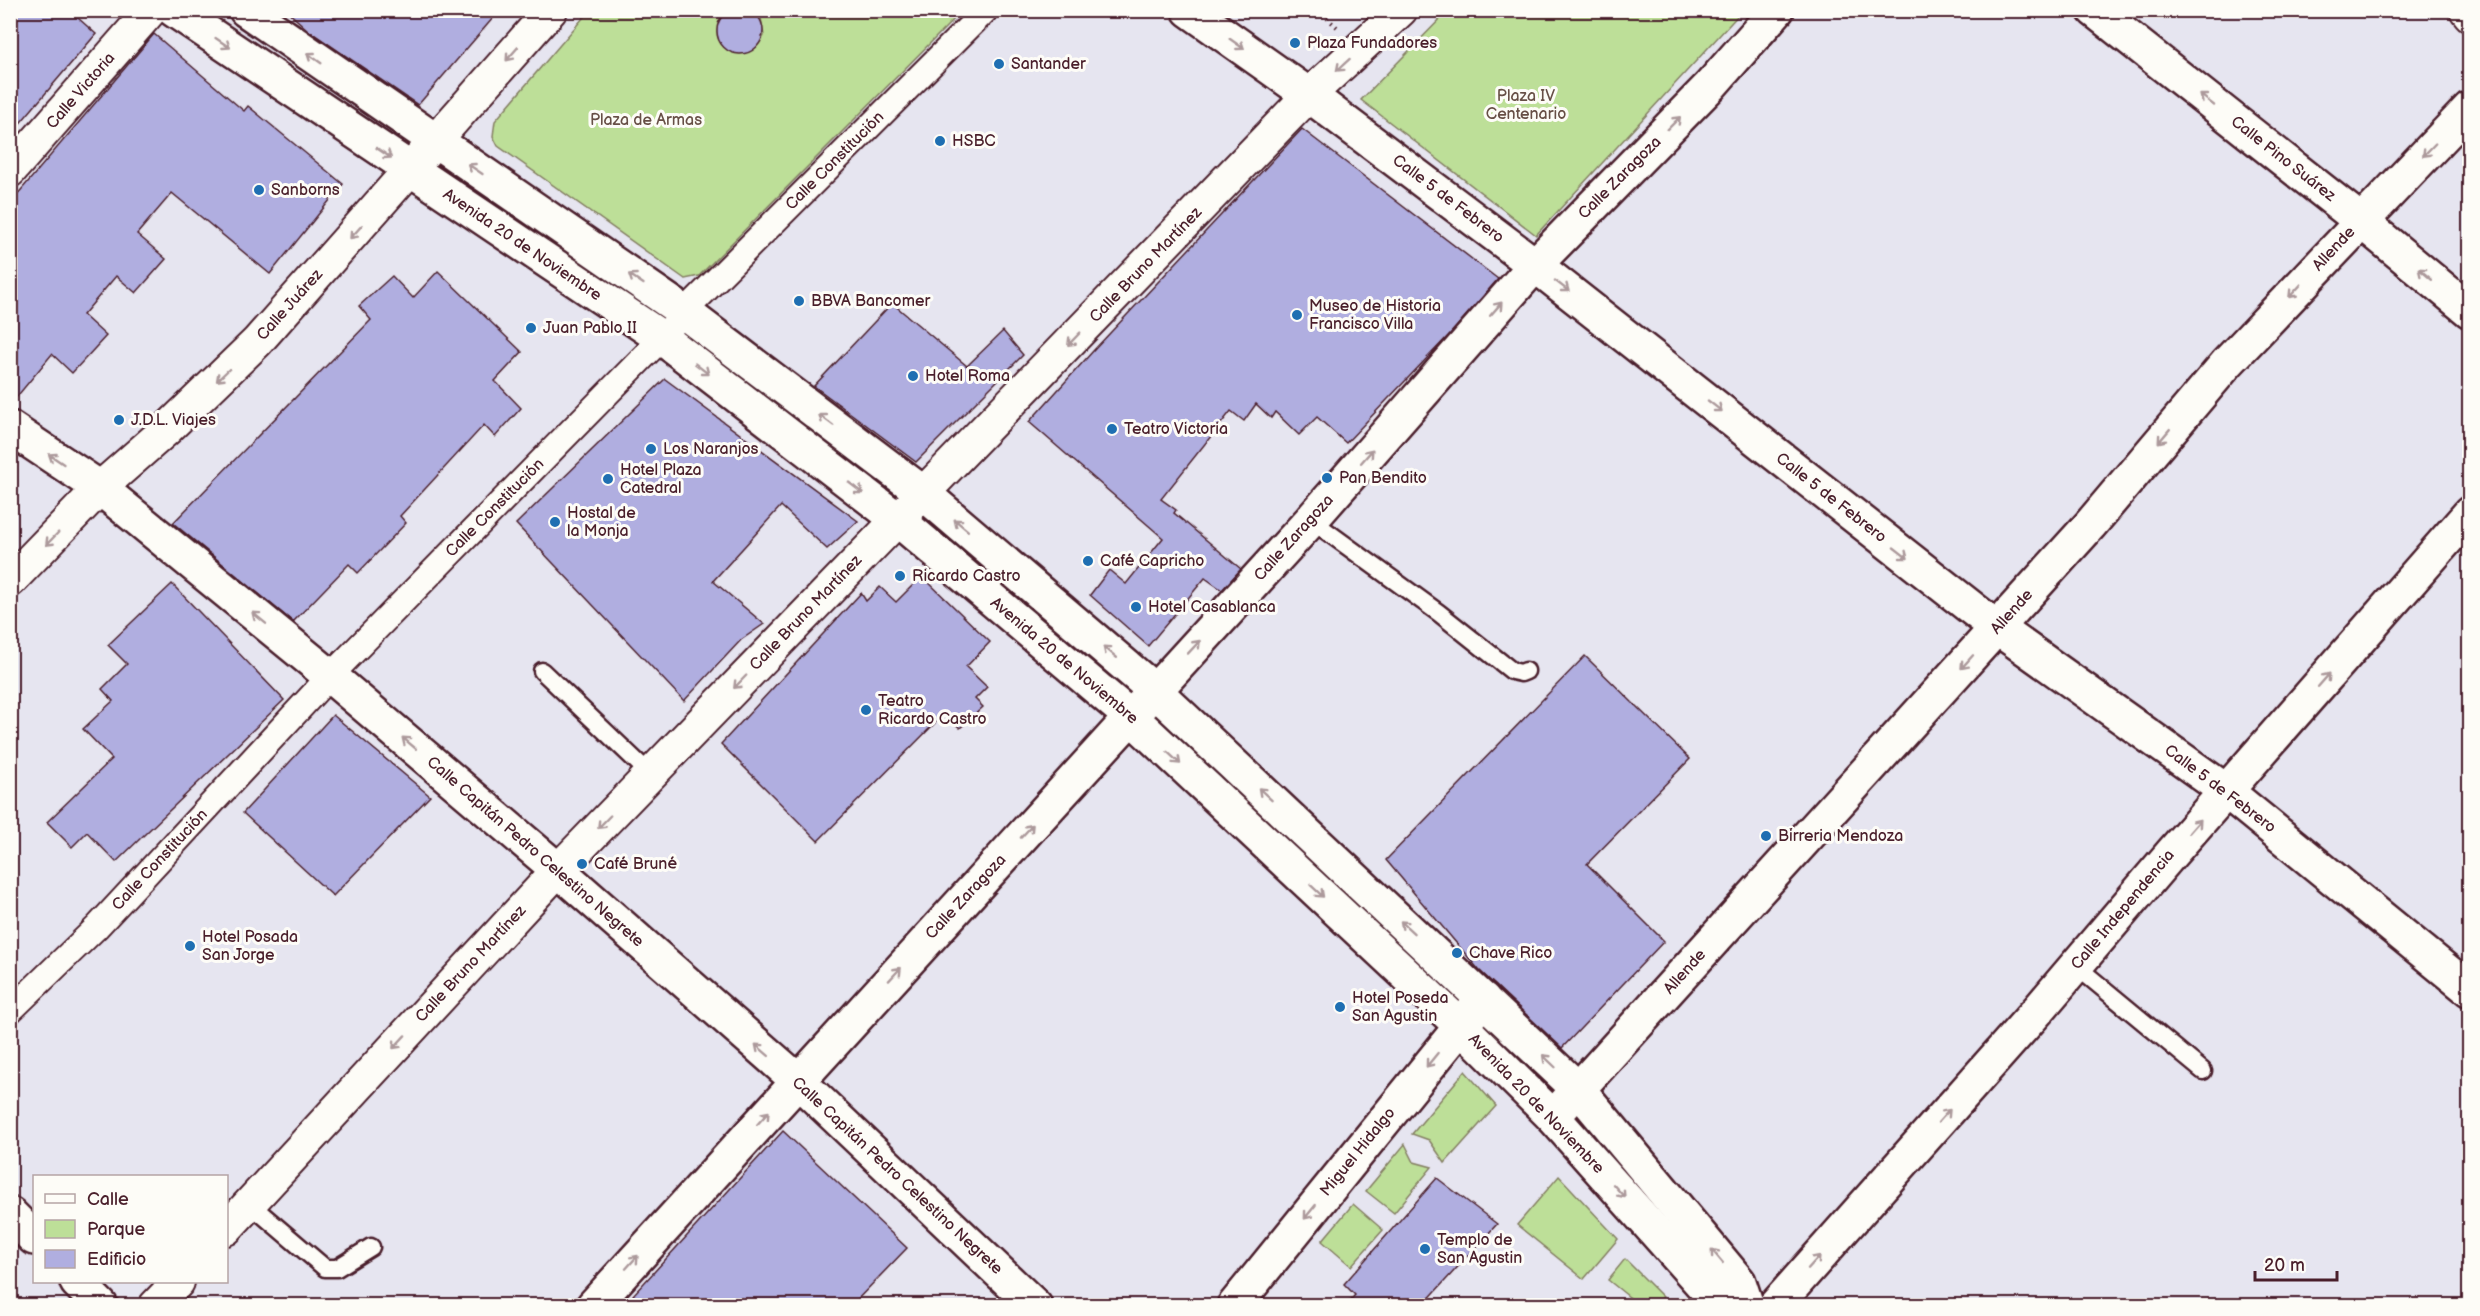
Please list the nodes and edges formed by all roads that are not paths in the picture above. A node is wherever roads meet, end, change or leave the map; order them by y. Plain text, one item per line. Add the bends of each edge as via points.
1 (151, 10) edge
2 (174, 10) edge
3 (246, 10) edge
4 (551, 10) edge
5 (986, 10) edge
6 (1189, 10) edge
7 (1401, 10) edge
8 (1777, 10) edge
9 (2094, 10) edge
10 (2466, 10) edge
11 (2469, 15) edge
12 (1309, 95) junction
13 (2469, 108) edge
14 (435, 142) junction
15 (10, 171) edge
16 (411, 171) junction
17 (2361, 221) junction
18 (1535, 264) junction
19 (684, 312) junction
20 (2469, 312) edge
21 (662, 338) junction
22 (10, 428) edge
23 (100, 488) junction
24 (923, 493) junction
25 (2469, 513) edge
26 (897, 519) junction
27 (1311, 520) junction
28 (10, 581) edge
29 (1997, 628) junction
30 (542, 671) dead end
31 (1526, 671) dead end
32 (330, 676) junction
33 (1154, 690) junction
34 (1132, 718) junction
35 (650, 774) junction
36 (2226, 791) junction
37 (558, 870) junction
38 (2076, 966) junction
39 (2469, 990) edge
40 (1484, 999) junction
41 (10, 1011) edge
42 (1461, 1026) junction
43 (2203, 1071) dead end
44 (797, 1080) junction
45 (1579, 1090) junction
46 (1553, 1117) junction
47 (250, 1204) junction
48 (10, 1214) edge
49 (228, 1227) edge
50 (33, 1237) edge
51 (370, 1247) dead end
52 (79, 1283) edge
53 (175, 1283) edge
54 (101, 1305) edge
55 (155, 1305) edge
56 (593, 1305) edge
57 (1035, 1305) edge
58 (1234, 1305) edge
59 (1724, 1305) edge
60 (1747, 1305) edge
61 (1775, 1305) edge

1 - 15 street, Calle Victoria
2 -> 16 street, Avenida 20 de Noviembre
14 -> 3 street
4 -> 14 street, Calle Juárez
5 - 19 street, Calle Constitución
6 -> 12 street, Calle 5 de Febrero
7 -> 12 street, Calle Bruno Martínez
18 -> 8 street, Calle Zaragoza via 1710,86
17 -> 9 street, Calle Pino Suárez
10 - 11 street
12 - 18 street, Calle 5 de Febrero
12 -> 24 street, Calle Bruno Martínez
13 -> 17 street, Allende
14 - 16 street, Calle Juárez
19 -> 14 street
16 - 21 street, Avenida 20 de Noviembre
16 -> 23 street, Calle Juárez via 257,342
20 -> 17 street, Calle Pino Suárez
17 -> 29 street, Allende via 2227,363
27 -> 18 street, Calle Zaragoza
18 -> 29 street, Calle 5 de Febrero
19 - 21 street, Calle Constitución
24 -> 19 street
21 -> 26 street, Avenida 20 de Noviembre
21 - 32 street, Calle Constitución
23 -> 22 street, Calle Capitán Pedro Celestino Negrete
23 -> 28 street, Calle Juárez
32 -> 23 street, Calle Capitán Pedro Celestino Negrete
24 - 26 street, Calle Bruno Martínez
33 -> 24 street
36 -> 25 street, Calle Independencia
26 - 34 street, Avenida 20 de Noviembre
26 -> 35 street, Calle Bruno Martínez
27 - 31 lane via 1512,671
33 -> 27 street, Calle Zaragoza
29 - 36 street, Calle 5 de Febrero
29 -> 45 street, Allende
30 - 35 lane
37 -> 32 street, Calle Capitán Pedro Celestino Negrete
32 - 41 street, Calle Constitución via 97,927
33 - 34 street, Calle Zaragoza
40 -> 33 street
34 -> 42 street, Avenida 20 de Noviembre
44 -> 34 street, Calle Zaragoza
35 -> 37 street, Calle Bruno Martínez
38 -> 36 street, Calle Independencia
36 - 39 street, Calle 5 de Febrero
44 -> 37 street, Calle Capitán Pedro Celestino Negrete
37 -> 47 street, Calle Bruno Martínez
38 - 43 lane
61 -> 38 street, Calle Independencia
40 - 42 street, Miguel Hidalgo
45 -> 40 street
42 - 46 street, Avenida 20 de Noviembre
42 -> 58 street, Miguel Hidalgo
56 -> 44 street, Calle Zaragoza
44 - 57 street, Calle Capitán Pedro Celestino Negrete
45 - 46 street, Allende
60 -> 45 street via 1738,1282
46 -> 59 street, Avenida 20 de Noviembre
47 - 49 street, Calle Bruno Martínez
47 - 51 lane via 325,1268 337,1268
48 - 50 street
52 - 54 street
53 - 55 street

